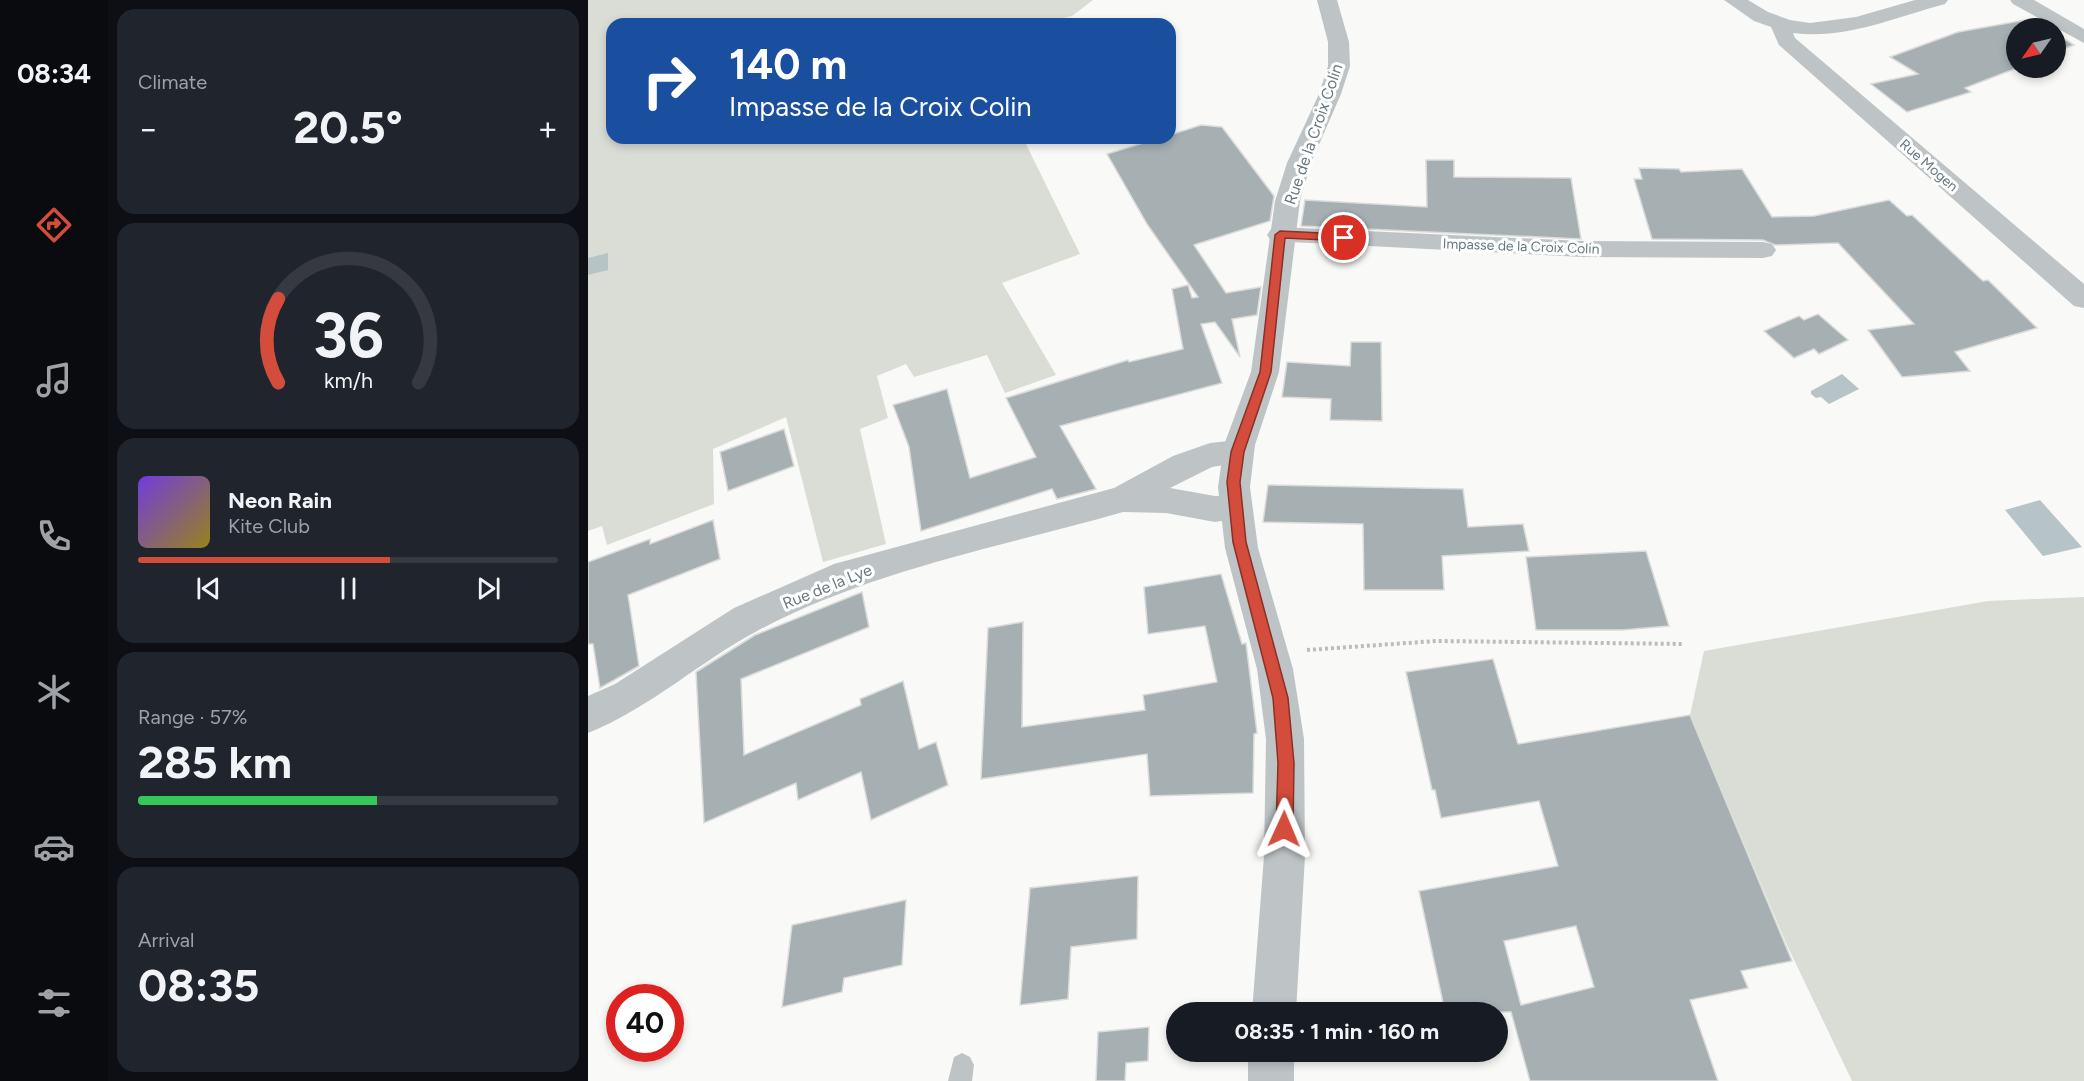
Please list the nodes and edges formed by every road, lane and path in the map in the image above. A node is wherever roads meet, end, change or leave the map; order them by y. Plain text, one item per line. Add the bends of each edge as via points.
1 (1327, 0) edge
2 (1734, 0) edge
3 (1938, 0) edge
4 (2020, 0) edge
5 (1781, 26) junction
6 (2084, 38) edge
7 (1280, 235) junction
8 (1763, 250) dead end
9 (2084, 299) edge
10 (1238, 452) junction
11 (1122, 499) junction
12 (1235, 508) junction
13 (1684, 645) dead end
14 (1271, 655) junction
15 (588, 715) edge
16 (1274, 1002) edge
17 (1271, 1062) edge
18 (1271, 1081) edge

1 - 7 street, Rue de la Croix Colin via 1340,63 1294,176
2 - 5 street via 1765,21
3 - 5 street via 1858,23 1812,29
4 - 6 street
5 - 9 street, Rue Mogen via 1786,41
7 - 8 street, Impasse de la Croix Colin via 1582,249
7 - 10 street, Rue de la Croix Colin via 1266,372
10 - 11 street, Rue de la Lye via 1210,455 1184,465
10 - 12 street, Rue de la Croix Colin via 1233,482
11 - 12 street, Rue de la Lye
11 - 15 street, Rue de la Lye via 846,574 746,619 628,696
12 - 14 street, Rue de la Croix Colin via 1240,542
13 - 14 path via 1436,641
14 - 16 street, Rue de la Croix Colin via 1286,763
17 - 18 street

